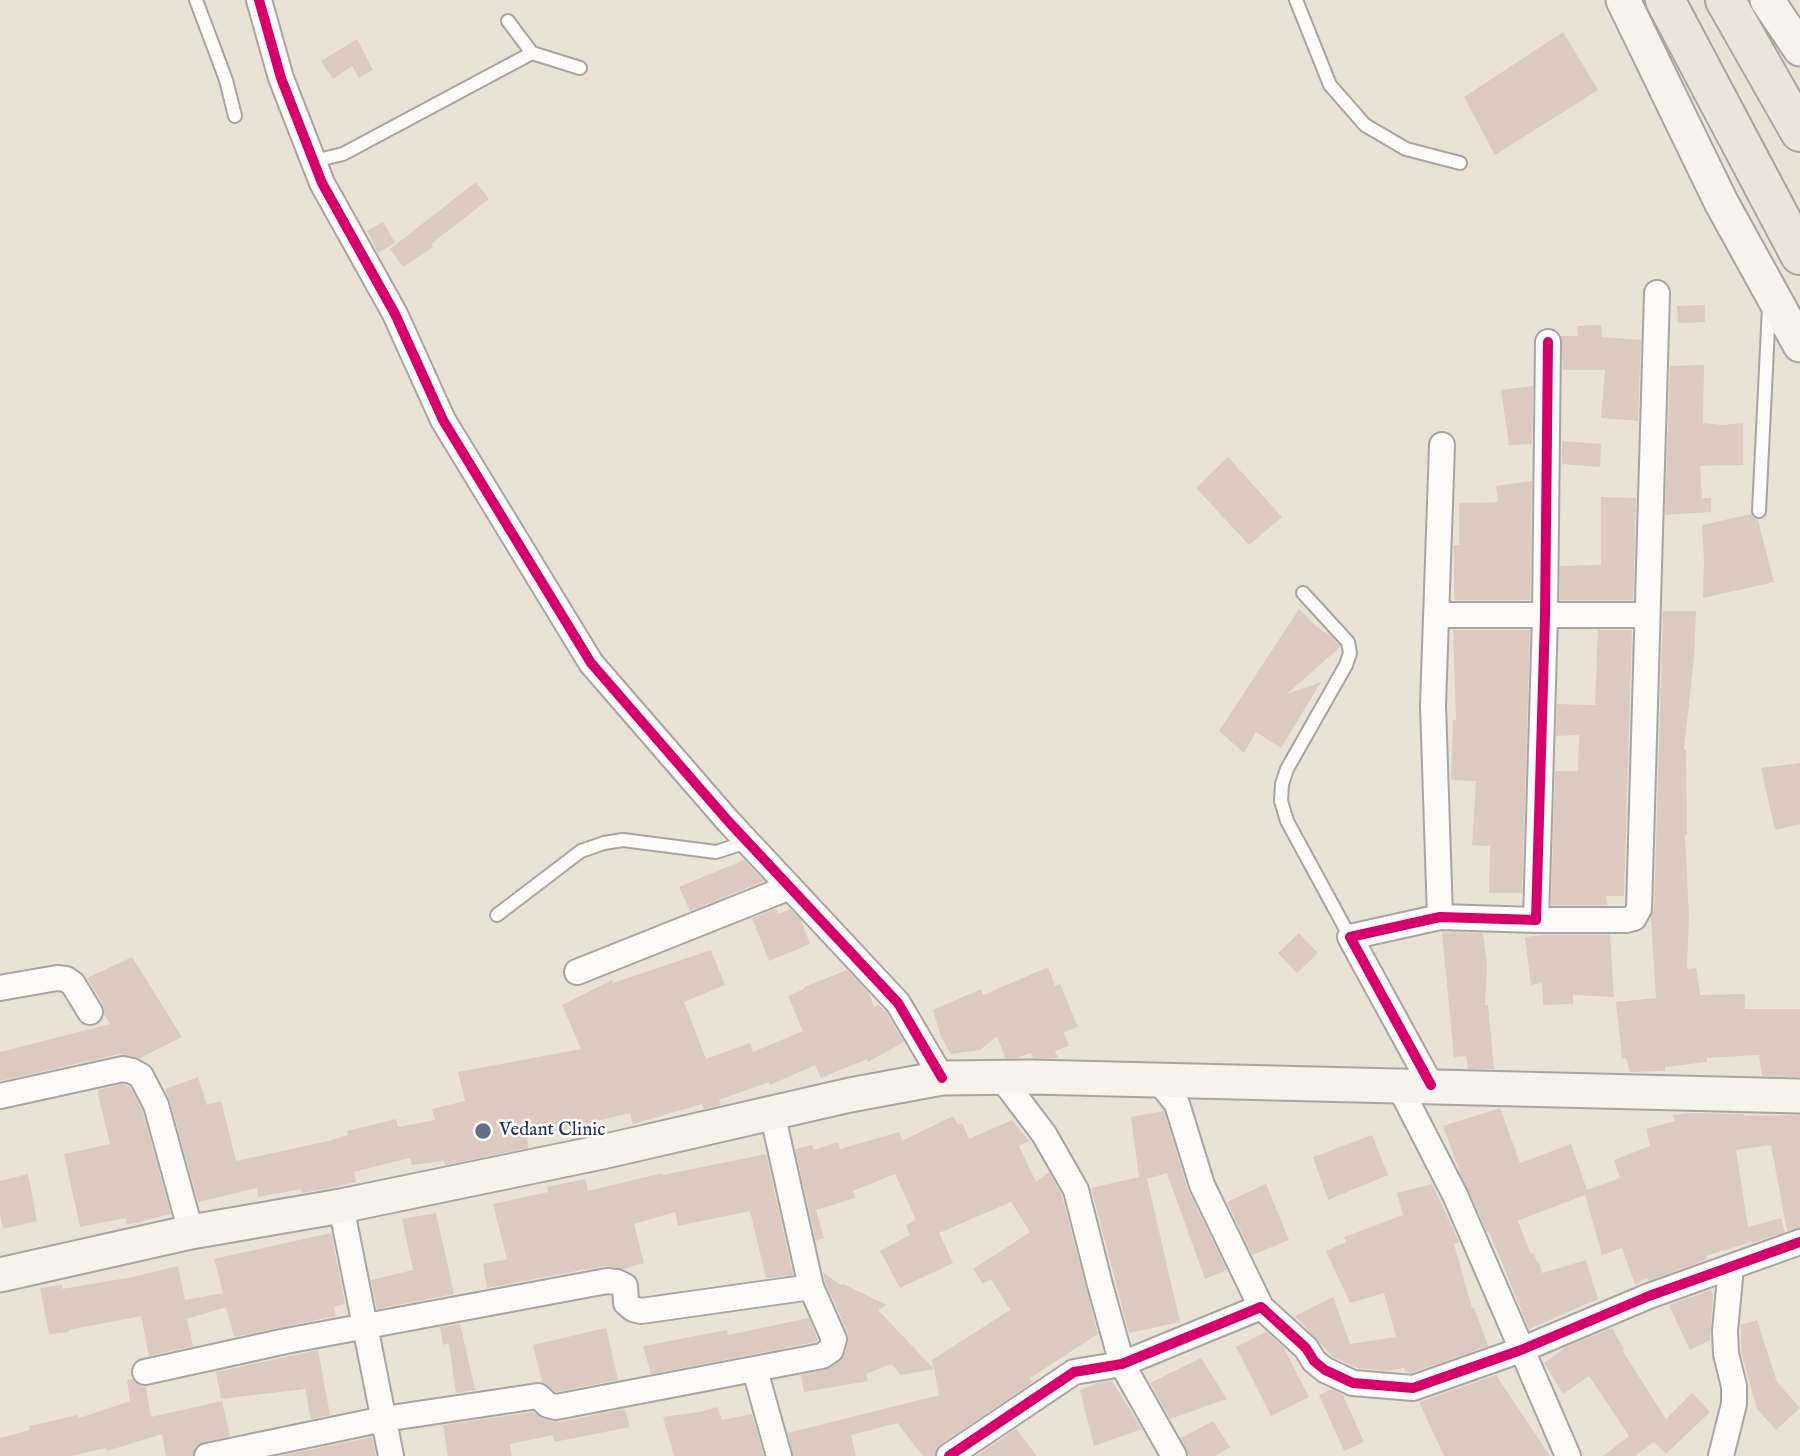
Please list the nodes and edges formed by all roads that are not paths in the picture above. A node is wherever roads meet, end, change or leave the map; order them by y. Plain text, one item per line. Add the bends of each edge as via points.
1 (196, 0) edge
2 (259, 0) edge
3 (1296, 0) edge
4 (1623, 0) edge
5 (1665, 0) edge
6 (1725, 0) edge
7 (1767, 0) edge
8 (508, 21) dead end
9 (1800, 49) edge
10 (531, 53) junction
11 (580, 68) dead end
12 (235, 116) dead end
13 (1800, 132) edge
14 (314, 161) junction
15 (1460, 163) dead end
16 (1800, 255) edge
17 (1770, 290) junction
18 (1657, 293) dead end
19 (1548, 342) dead end
20 (1800, 345) edge
21 (1442, 445) dead end
22 (1759, 510) dead end
23 (1303, 593) dead end
24 (1437, 615) junction
25 (1647, 615) junction
26 (1545, 616) junction
27 (747, 842) junction
28 (790, 887) junction
29 (498, 915) dead end
30 (1440, 917) junction
31 (1535, 920) junction
32 (1350, 937) junction
33 (577, 972) dead end
34 (0, 988) edge
35 (90, 1013) dead end
36 (1000, 1076) junction
37 (942, 1078) junction
38 (1157, 1079) junction
39 (1398, 1084) junction
40 (1431, 1085) junction
41 (0, 1096) edge
42 (1800, 1096) edge
43 (772, 1112) junction
44 (341, 1206) junction
45 (191, 1232) junction
46 (1800, 1242) edge
47 (1731, 1266) junction
48 (0, 1275) edge
49 (811, 1287) junction
50 (1261, 1307) junction
51 (366, 1326) junction
52 (1521, 1350) junction
53 (1122, 1364) junction
54 (755, 1370) junction
55 (145, 1372) dead end
56 (384, 1419) junction
57 (207, 1456) edge
58 (391, 1456) edge
59 (779, 1456) edge
60 (949, 1456) edge
61 (1174, 1456) edge
62 (1568, 1456) edge
63 (1721, 1456) edge

1 - 12 lane
2 - 14 street via 281,78
3 - 15 lane via 1330,85 1366,125 1406,149
4 - 17 main road via 1721,202
5 - 16 highway
6 - 13 highway
7 - 9 main road
8 - 10 lane
10 - 11 lane
10 - 14 lane via 343,154
14 - 27 street via 395,313 443,419 591,663
17 - 20 main road
17 - 22 lane
18 - 25 street
19 - 26 street
21 - 24 street
23 - 32 lane via 1348,642 1350,653 1287,769 1281,801 1287,821
24 - 26 street
24 - 30 street via 1433,705
25 - 26 street
25 - 31 street via 1639,909 1634,918 1626,920
26 - 31 street
27 - 28 street
27 - 29 lane via 716,852 624,840 604,843 581,851
28 - 33 street
28 - 37 street via 898,1003
30 - 31 street
30 - 32 street
32 - 40 street
34 - 35 street via 66,979
36 - 37 main road
36 - 38 main road
36 - 53 street via 1044,1134 1076,1190
37 - 43 main road
38 - 39 main road
38 - 50 street via 1177,1104 1202,1185
39 - 40 main road
39 - 52 street via 1455,1195
40 - 42 main road
41 - 45 street via 123,1069 141,1076 156,1105
43 - 44 main road
43 - 49 street
44 - 45 main road
44 - 51 street
45 - 48 main road
46 - 47 street
47 - 52 street
47 - 63 street via 1724,1331 1734,1404
49 - 51 street via 641,1311 626,1303 625,1286 607,1281
49 - 54 street via 834,1339 831,1350 822,1356
50 - 52 street via 1325,1370 1353,1382 1413,1388
50 - 53 street
51 - 55 street
51 - 56 street
52 - 62 street
53 - 60 street via 1074,1372
53 - 61 street
54 - 56 street via 556,1407 538,1396
54 - 59 street
56 - 57 street
56 - 58 street

